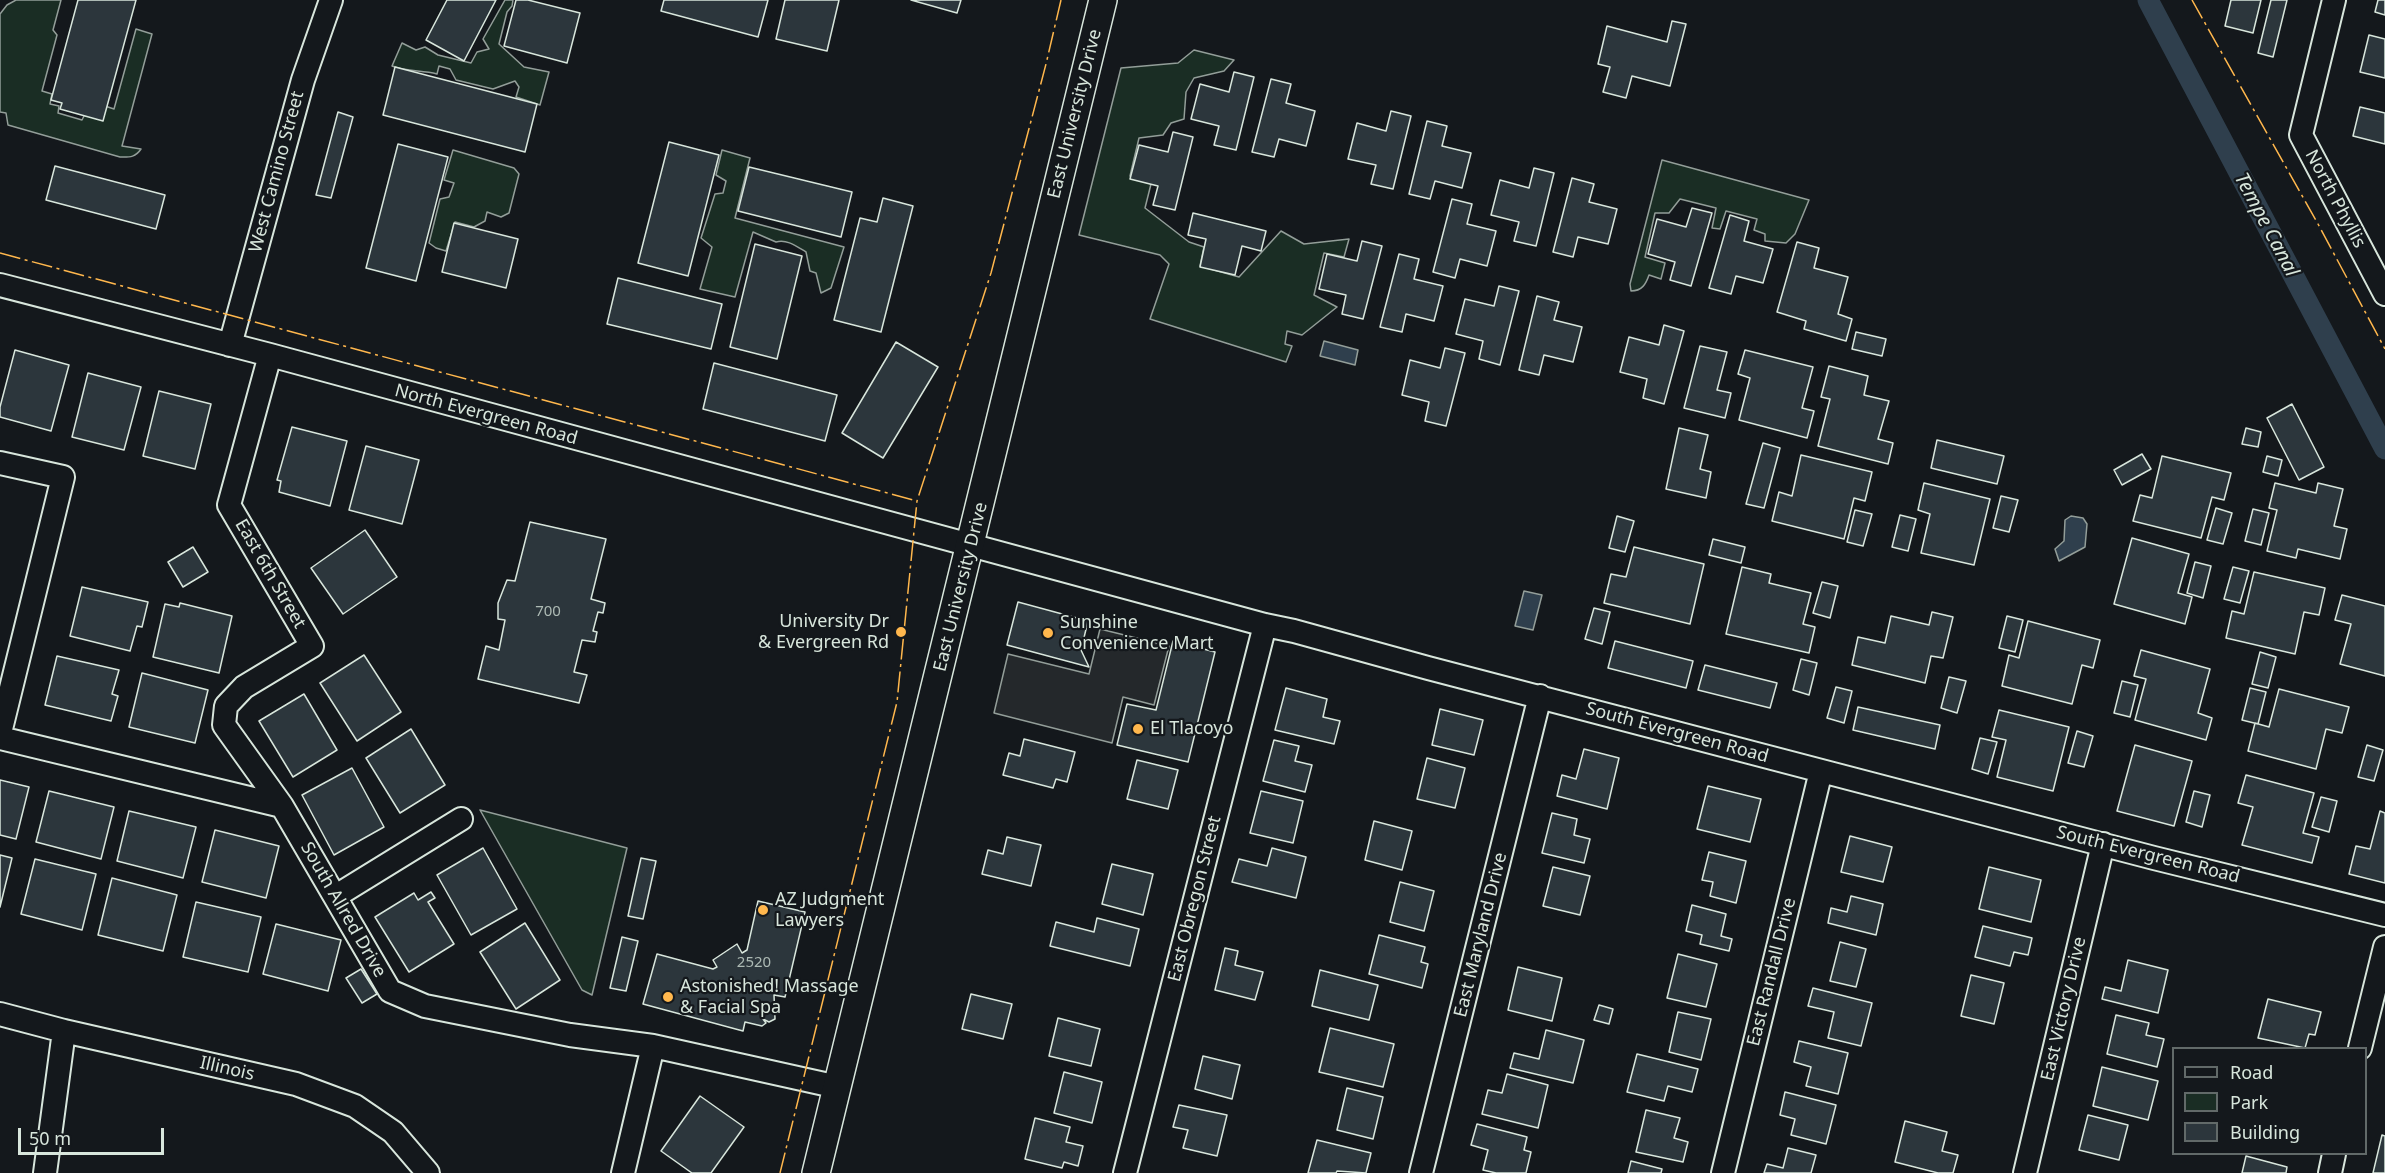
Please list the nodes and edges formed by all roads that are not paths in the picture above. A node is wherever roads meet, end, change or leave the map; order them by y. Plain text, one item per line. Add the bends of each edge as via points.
1 (331, 0) edge
2 (1103, 0) edge
3 (2334, 0) edge
4 (0, 285) edge
5 (2385, 294) edge
6 (230, 345) junction
7 (270, 356) junction
8 (1, 469) edge
9 (970, 547) junction
10 (1265, 625) junction
11 (1540, 696) junction
12 (0, 733) edge
13 (0, 738) edge
14 (1821, 771) junction
15 (282, 806) junction
16 (461, 819) dead end
17 (2103, 844) junction
18 (336, 896) junction
19 (2385, 915) edge
20 (2385, 947) edge
21 (0, 1014) edge
22 (64, 1031) junction
23 (653, 1046) junction
24 (2360, 1047) edge
25 (838, 1087) junction
26 (2334, 1155) edge
27 (45, 1173) edge
28 (428, 1173) edge
29 (623, 1173) edge
30 (816, 1173) edge
31 (1125, 1173) edge
32 (1421, 1173) edge
33 (1723, 1173) edge
34 (2025, 1173) edge
35 (2330, 1173) edge

1 - 6 street, West Camino Street via 303,80
2 - 9 main road, East University Drive
3 - 5 street, North Phyllis via 2301,135
4 - 6 street, North Evergreen Road
6 - 7 street, North Evergreen Road
7 - 9 street, North Evergreen Road
7 - 15 street, East 6th Street via 229,505 312,646 244,687 226,706 224,724
8 - 12 street via 63,477
9 - 10 street, South Evergreen Road
9 - 25 main road, East University Drive
10 - 11 street, South Evergreen Road
10 - 31 street, East Obregon Street
11 - 14 street, South Evergreen Road
11 - 32 street, East Maryland Drive
13 - 15 street
14 - 17 street, South Evergreen Road
14 - 33 street, East Randall Drive
15 - 18 street, South Allred Drive
16 - 18 street
17 - 19 street, South Evergreen Road
17 - 34 street, East Victory Drive
18 - 23 street, South Allred Drive via 390,991 425,1006 570,1035
20 - 24 street
21 - 22 street, Illinois
22 - 27 street
22 - 28 street, Illinois via 296,1084 355,1106 393,1132
23 - 25 street, South Allred Drive
23 - 29 street
25 - 30 main road, East University Drive
26 - 35 street

